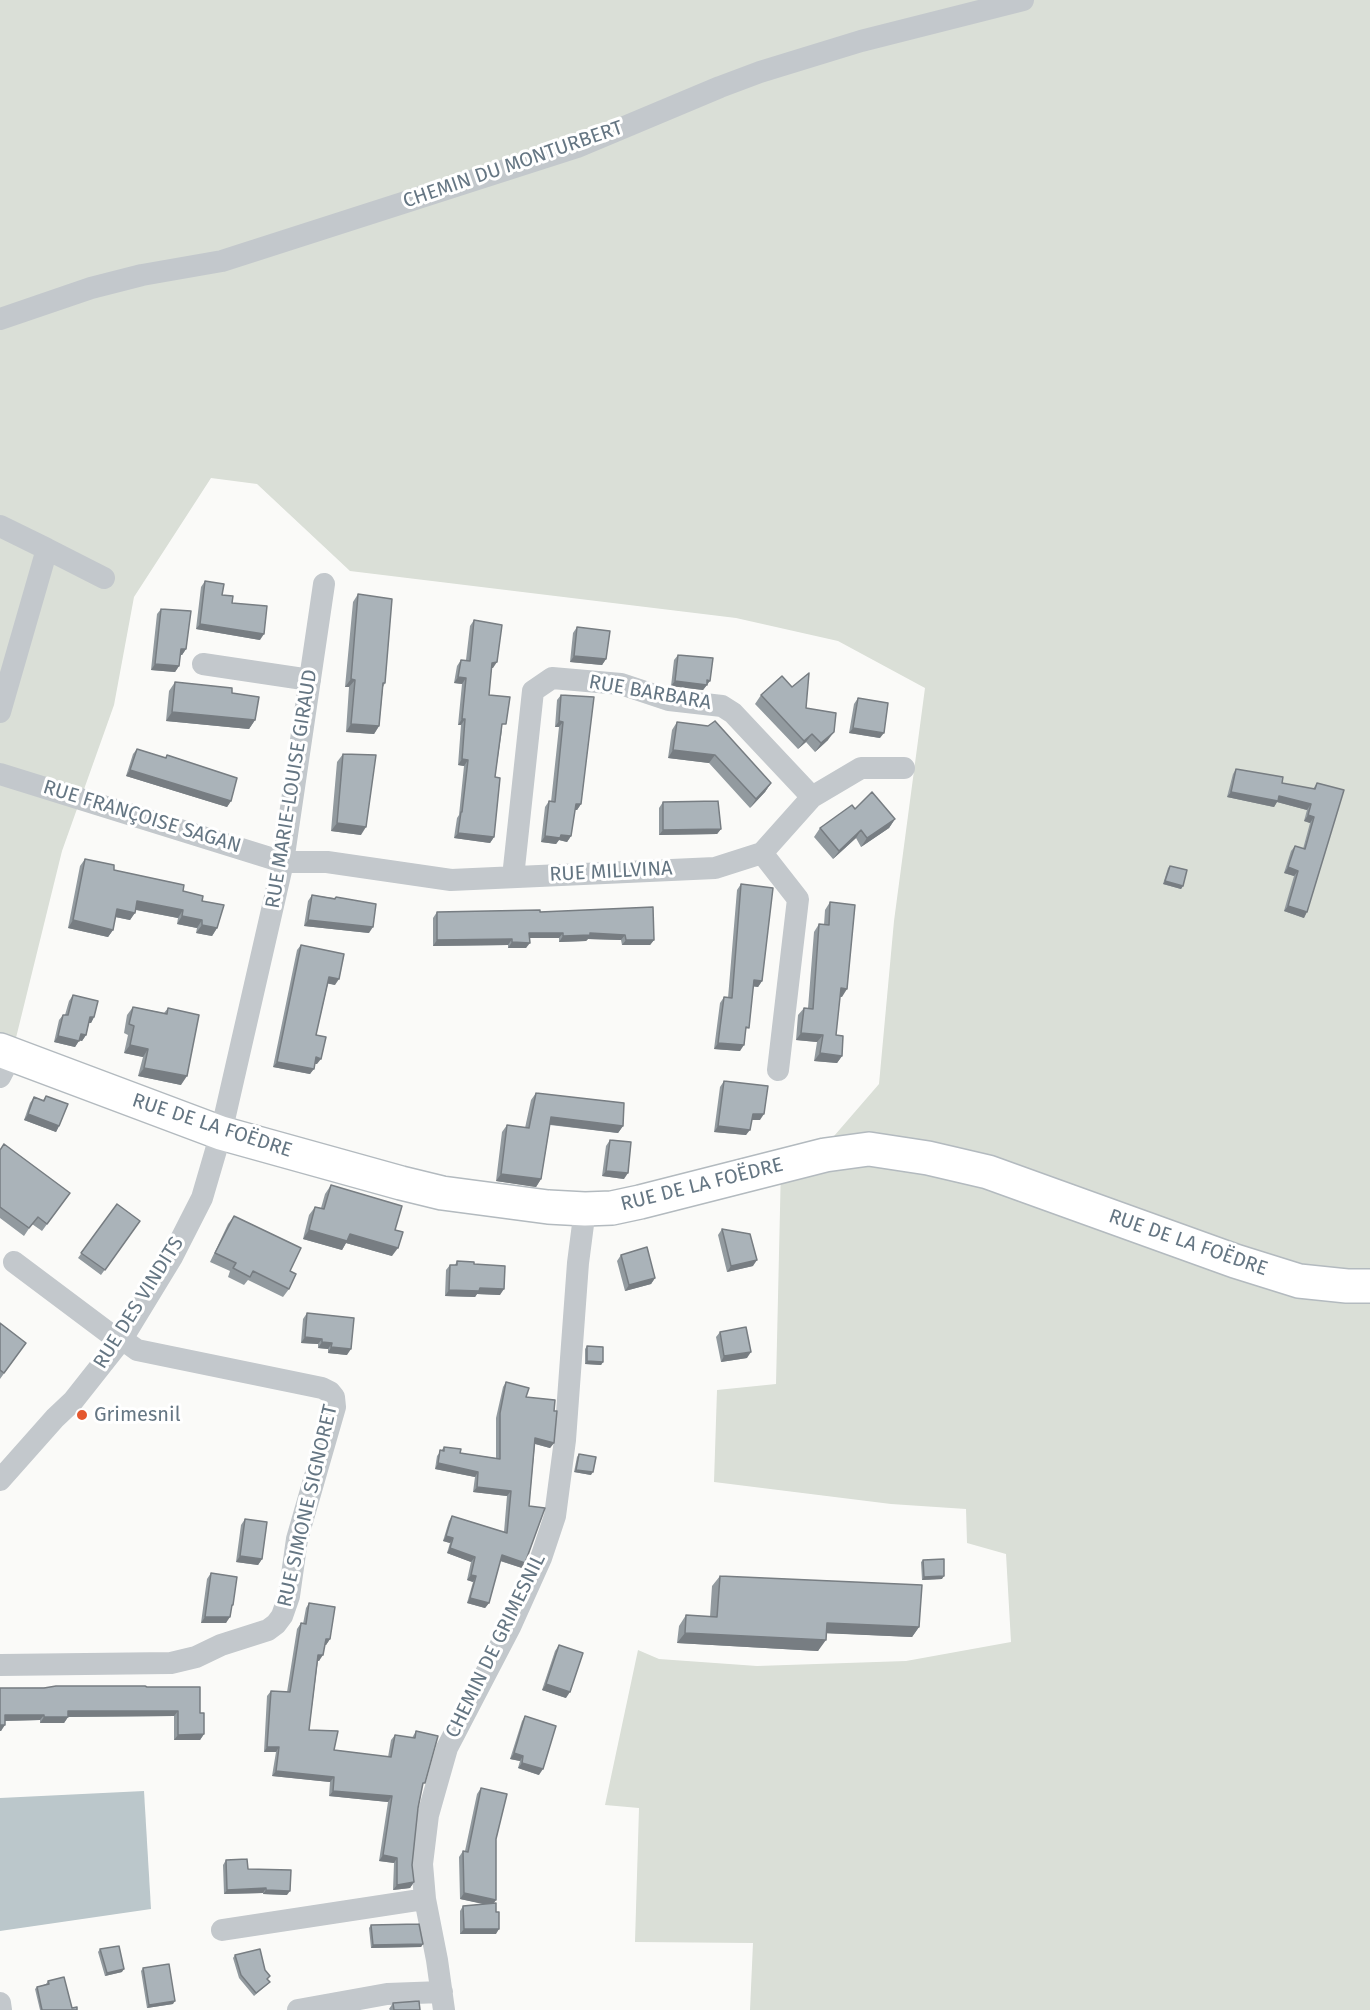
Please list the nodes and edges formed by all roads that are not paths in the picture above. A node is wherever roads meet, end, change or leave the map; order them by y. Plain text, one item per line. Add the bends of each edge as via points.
1 (1023, 0) edge
2 (0, 319) edge
3 (0, 526) edge
4 (47, 549) junction
5 (104, 578) dead end
6 (324, 584) dead end
7 (203, 664) dead end
8 (310, 680) junction
9 (0, 712) edge
10 (904, 768) dead end
11 (0, 774) edge
12 (812, 797) junction
13 (762, 852) junction
14 (284, 862) junction
15 (513, 877) junction
16 (4, 1061) edge
17 (778, 1070) dead end
18 (221, 1133) junction
19 (585, 1209) junction
20 (14, 1262) dead end
21 (1370, 1286) edge
22 (122, 1339) junction
23 (0, 1480) edge
24 (0, 1665) edge
25 (425, 1899) junction
26 (222, 1930) dead end
27 (443, 2001) edge
28 (0, 2003) edge
29 (1, 2010) edge
30 (298, 2010) edge

1 - 2 street, CHEMIN DU MONTURBERT via 861,41 760,72 577,147 222,261 91,288
3 - 4 street
4 - 5 street
4 - 9 street
6 - 8 street, RUE MARIE-LOUISE GIRAUD
7 - 8 street
8 - 14 street, RUE MARIE-LOUISE GIRAUD
10 - 12 street, RUE MILLVINA via 861,768
11 - 14 street, RUE FRANÇOISE SAGAN
12 - 13 street, RUE MILLVINA
12 - 15 street, RUE BARBARA via 722,706 669,700 621,684 552,678 533,691
13 - 15 street, RUE MILLVINA via 715,868
13 - 17 street via 798,899
14 - 15 street, RUE MILLVINA via 327,862 451,880
14 - 18 street, RUE MARIE-LOUISE GIRAUD
16 - 18 street, RUE DE LA FOËDRE
18 - 19 street, RUE DE LA FOËDRE via 442,1193
18 - 22 street, RUE DES VINDITS via 202,1198 172,1257
19 - 21 street, RUE DE LA FOËDRE via 612,1208 825,1155 869,1149 988,1172 1235,1262 1299,1281
19 - 25 street, CHEMIN DE GRIMESNIL via 555,1516 510,1627 447,1748 429,1815 422,1864
20 - 22 street
22 - 23 street, RUE DES VINDITS via 73,1401
22 - 24 street, RUE SIMONE SIGNORET via 137,1350 322,1388 334,1397 335,1407 297,1539 289,1596 282,1616 268,1630 171,1663
25 - 26 street
25 - 27 street, CHEMIN DE GRIMESNIL
27 - 30 street via 387,1994
28 - 29 street

